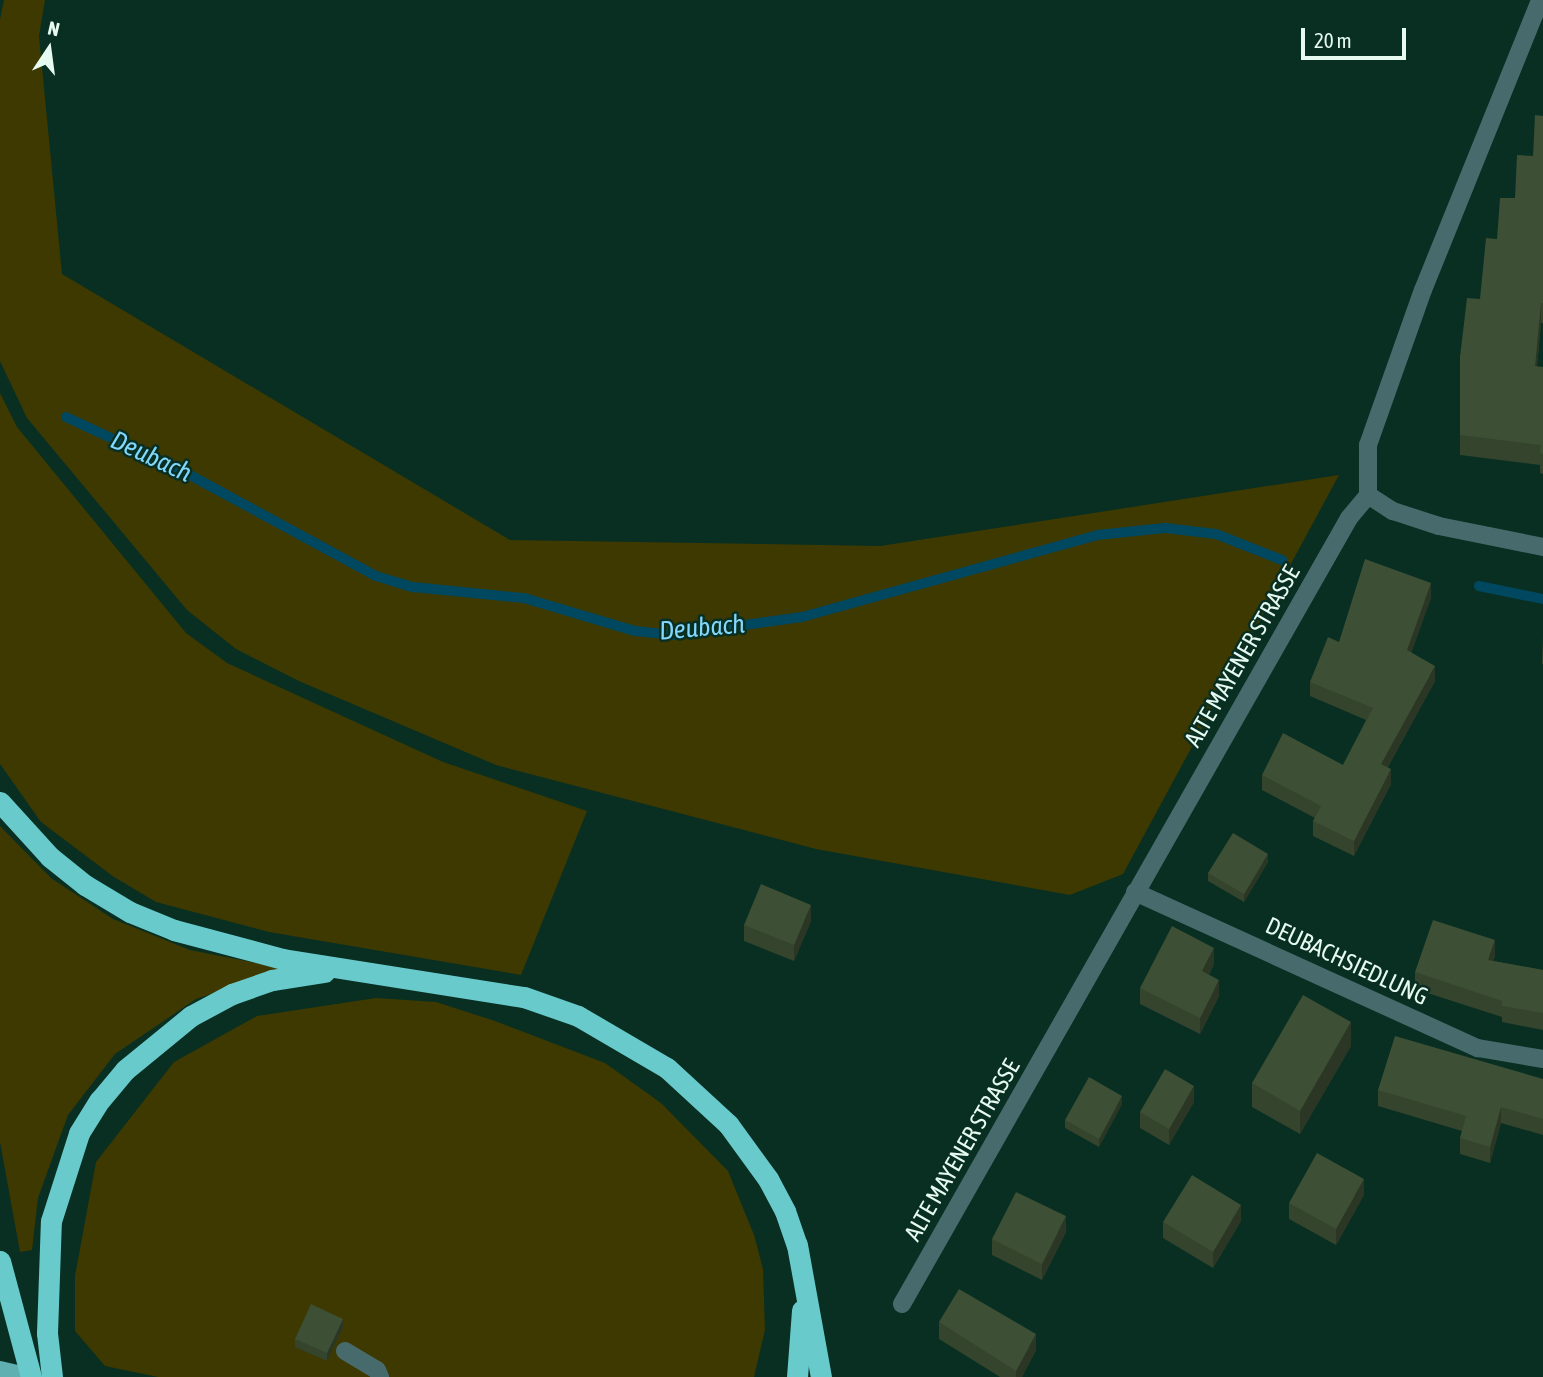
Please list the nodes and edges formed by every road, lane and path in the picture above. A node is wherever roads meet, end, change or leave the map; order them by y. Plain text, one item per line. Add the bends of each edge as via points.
1 (1540, 0) edge
2 (1368, 495) junction
3 (1543, 547) edge
4 (0, 802) edge
5 (1135, 892) junction
6 (361, 972) junction
7 (1543, 1059) edge
8 (0, 1261) edge
9 (805, 1280) junction
10 (902, 1304) dead end
11 (345, 1351) dead end
12 (0, 1370) edge
13 (31, 1377) edge
14 (52, 1377) edge
15 (380, 1377) edge
16 (797, 1377) edge
17 (821, 1377) edge

1 - 2 street via 1423,290 1368,445
2 - 3 street via 1393,512 1439,526
2 - 5 street, ALTE MAYENER STRASSE via 1349,518
4 - 6 highway via 50,857 130,912 230,946
5 - 7 street, DEUBACHSIEDLUNG via 1478,1048
5 - 10 street, ALTE MAYENER STRASSE
6 - 9 highway via 524,997 578,1016 667,1068 728,1124 768,1179 785,1211
6 - 14 highway via 317,972 232,994 191,1016 135,1062 100,1100 79,1133 62,1176 47,1261
8 - 13 highway, bridge
9 - 16 highway
9 - 17 highway
11 - 15 street via 377,1370
12 - 13 main road

